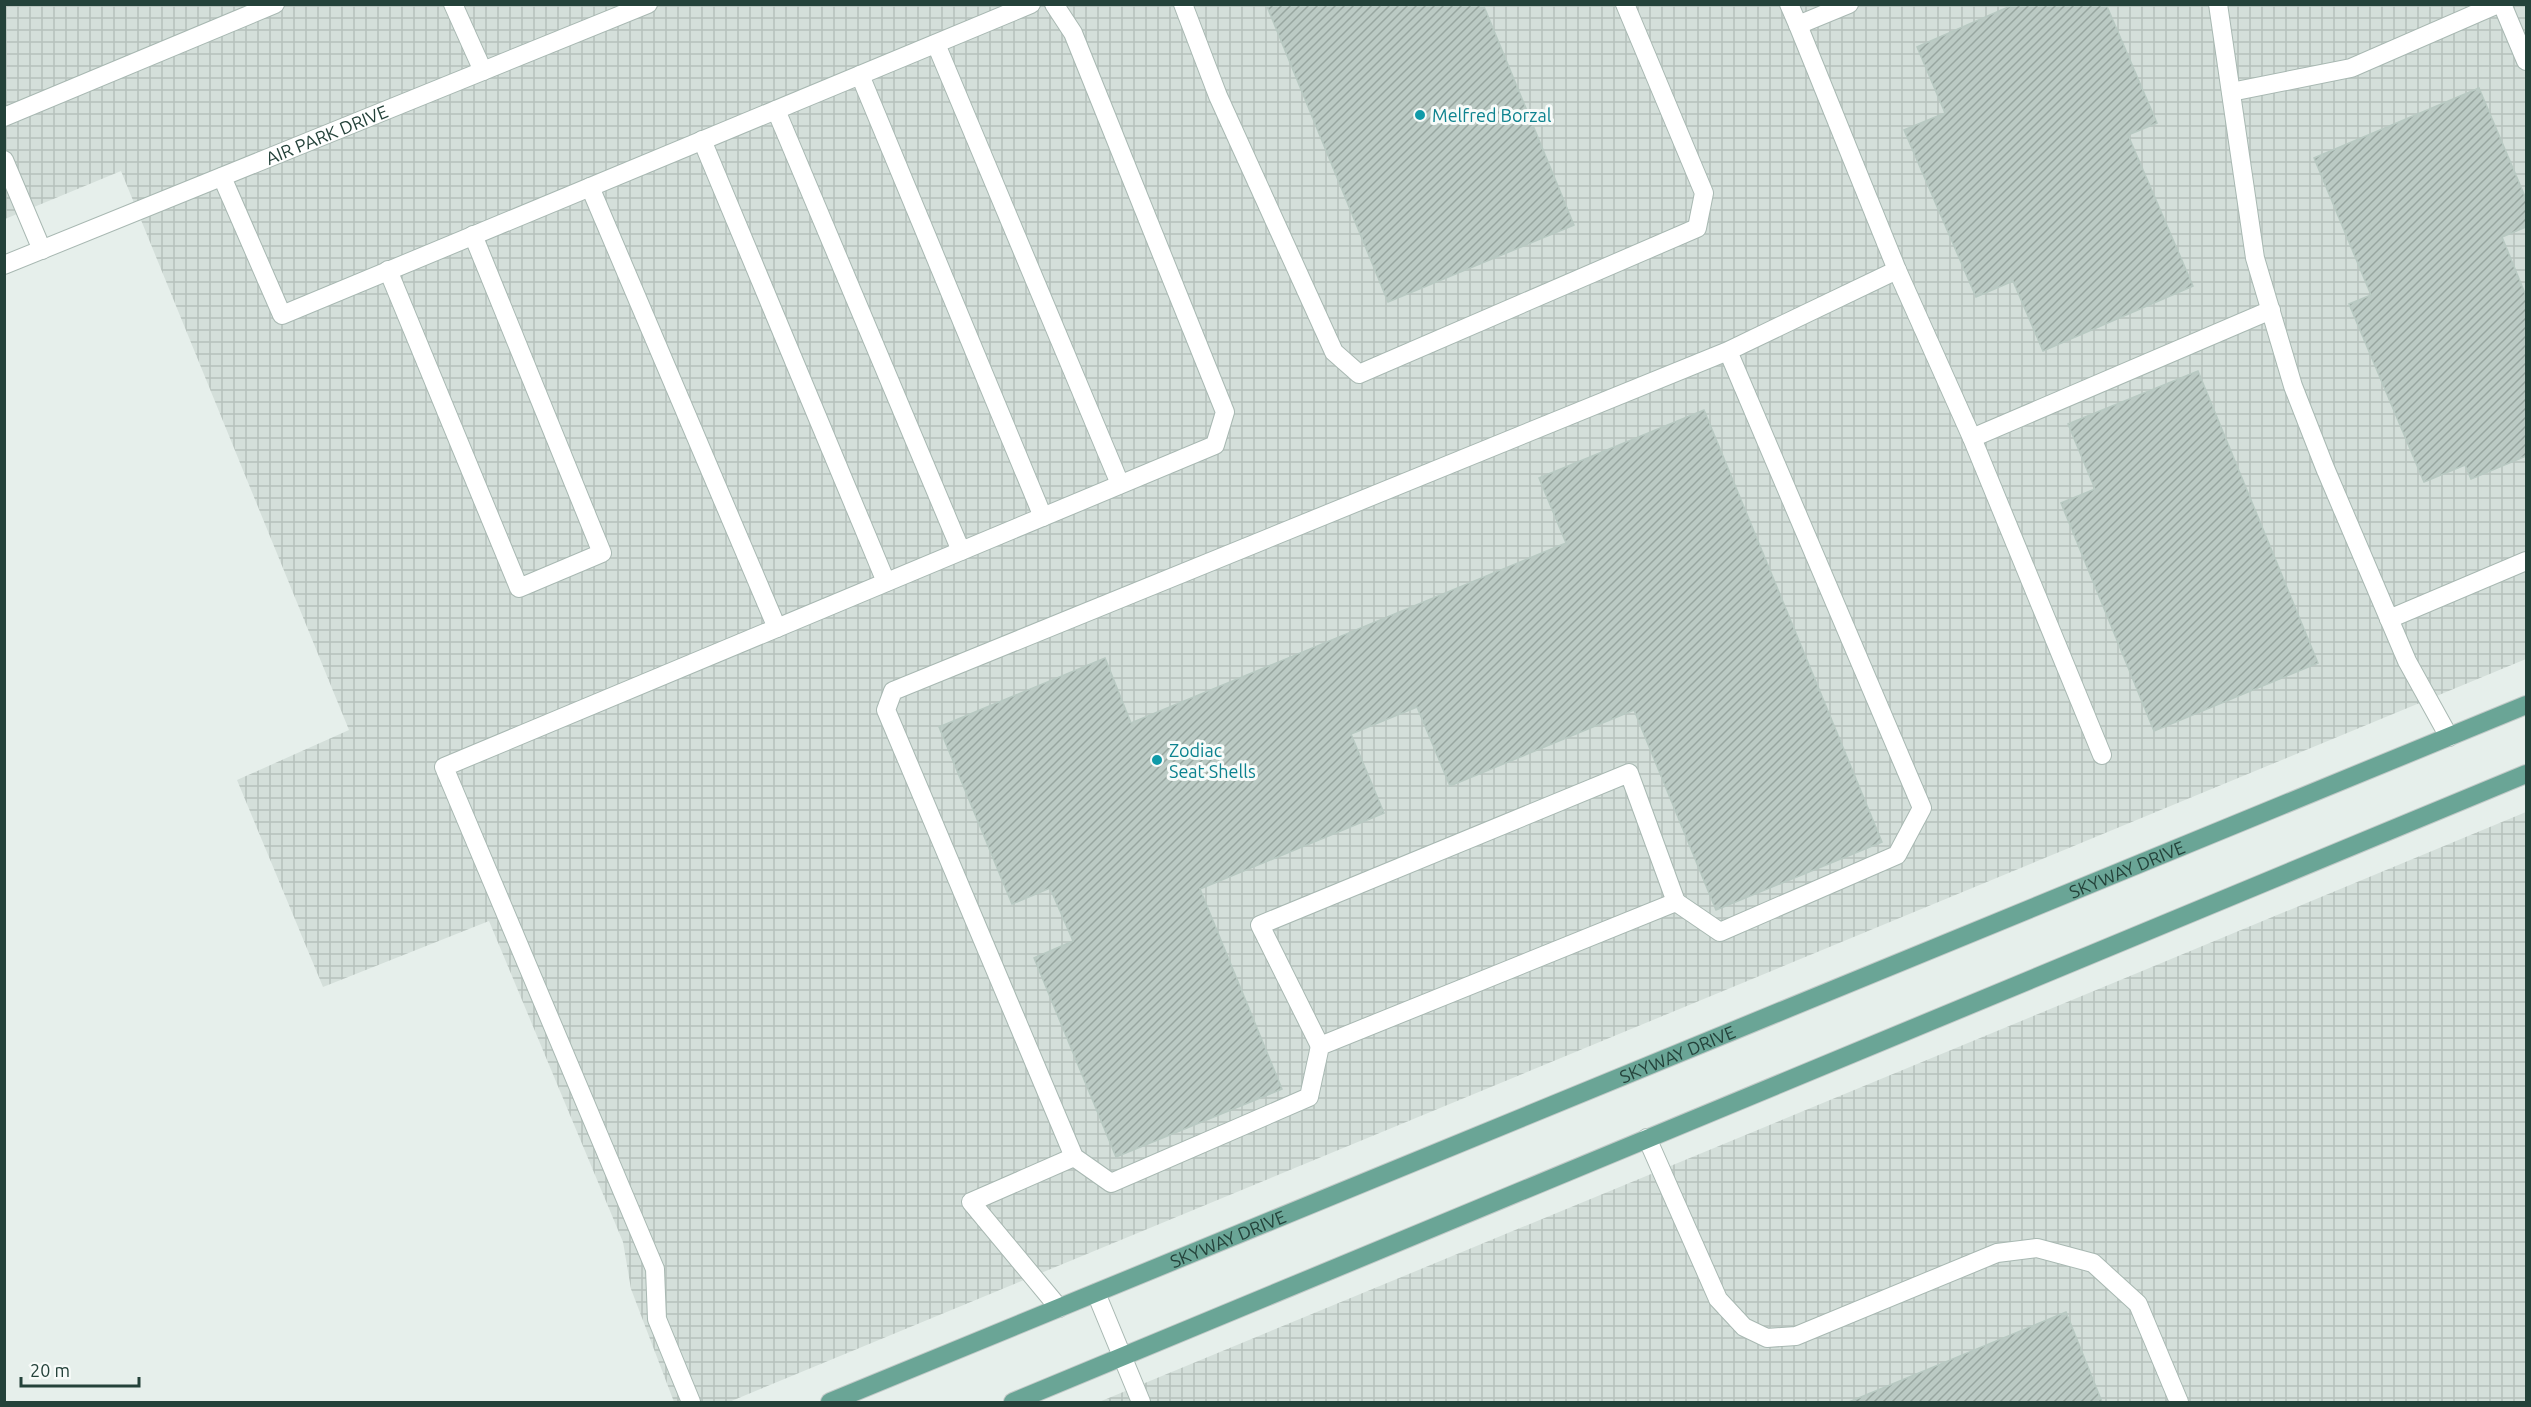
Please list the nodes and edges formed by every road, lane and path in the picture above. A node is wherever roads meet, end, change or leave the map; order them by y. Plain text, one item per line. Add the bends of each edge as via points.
1 (275, 4) edge
2 (453, 4) edge
3 (648, 4) edge
4 (1031, 4) edge
5 (1054, 4) edge
6 (1184, 4) edge
7 (1625, 4) edge
8 (1789, 4) edge
9 (1849, 4) edge
10 (2218, 4) edge
11 (2500, 4) edge
12 (1798, 25) junction
13 (936, 44) junction
14 (2526, 62) edge
15 (483, 71) junction
16 (860, 75) junction
17 (2231, 92) junction
18 (776, 110) junction
19 (4, 117) edge
20 (702, 140) junction
21 (4, 160) edge
22 (222, 177) junction
23 (590, 186) junction
24 (473, 235) junction
25 (42, 250) junction
26 (4, 265) edge
27 (388, 270) junction
28 (1897, 270) junction
29 (2271, 310) junction
30 (1728, 351) junction
31 (1972, 438) junction
32 (1120, 484) junction
33 (1043, 516) junction
34 (962, 551) junction
35 (2526, 561) edge
36 (886, 582) junction
37 (2389, 619) junction
38 (777, 628) junction
39 (2526, 705) edge
40 (2449, 737) junction
41 (2102, 755) dead end
42 (2526, 774) edge
43 (1676, 902) junction
44 (1320, 1046) junction
45 (1647, 1138) junction
46 (1074, 1157) junction
47 (1096, 1293) junction
48 (1059, 1308) junction
49 (1123, 1357) junction
50 (691, 1402) edge
51 (830, 1402) edge
52 (1013, 1402) edge
53 (1141, 1402) edge
54 (2179, 1402) edge

1 - 19 street
2 - 15 street
3 - 15 street, AIR PARK DRIVE
4 - 13 street
5 - 32 street via 1073,33 1225,412 1215,444
6 - 7 street via 1218,96 1334,352 1359,374 1697,228 1704,193
8 - 12 street
9 - 12 street
10 - 17 street
11 - 14 street
11 - 17 street via 2351,68
12 - 28 street
13 - 16 street
13 - 32 street
15 - 22 street, AIR PARK DRIVE
16 - 18 street
16 - 33 street
17 - 29 street via 2255,258
18 - 20 street
18 - 34 street
20 - 23 street
20 - 36 street
21 - 25 street
22 - 25 street, AIR PARK DRIVE
22 - 27 street via 282,315
23 - 24 street
23 - 38 street
24 - 27 street
24 - 27 street via 602,553 519,588
25 - 26 street, AIR PARK DRIVE
28 - 30 street
28 - 31 street
29 - 31 street
29 - 37 street via 2293,386
30 - 43 street via 1922,808 1897,855 1720,932
30 - 46 street via 893,691 886,710
31 - 41 street
32 - 33 street
33 - 34 street
34 - 36 street
35 - 37 street
36 - 38 street
37 - 40 street via 2407,662
38 - 50 street via 444,767 654,1269 657,1319
39 - 40 main road, SKYWAY DRIVE
40 - 47 main road, SKYWAY DRIVE
42 - 45 main road
43 - 44 street
43 - 44 street via 1629,773 1260,925
44 - 46 street via 1309,1097 1111,1182
45 - 49 main road
45 - 54 street via 1718,1299 1744,1327 1767,1338 1796,1336 1997,1253 2037,1248 2093,1263 2138,1304
46 - 48 street via 971,1202
47 - 48 main road, SKYWAY DRIVE
47 - 49 street
48 - 51 main road, SKYWAY DRIVE
49 - 52 main road
49 - 53 street

